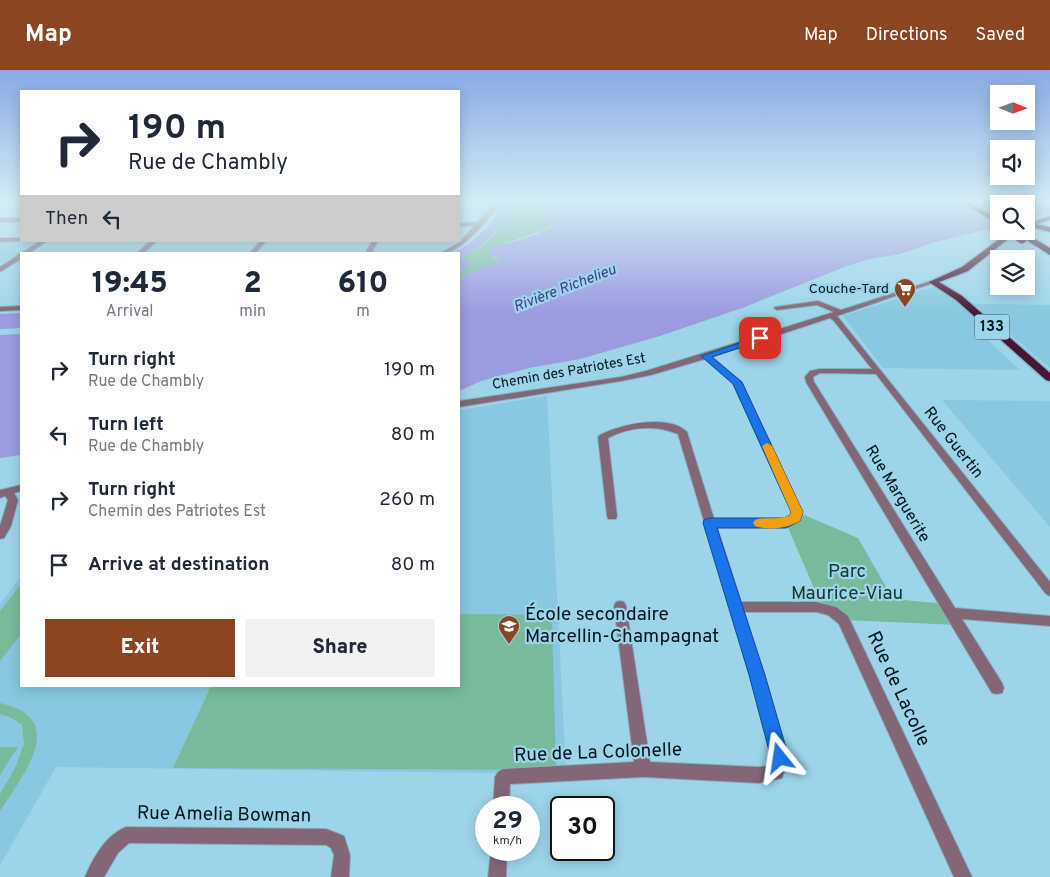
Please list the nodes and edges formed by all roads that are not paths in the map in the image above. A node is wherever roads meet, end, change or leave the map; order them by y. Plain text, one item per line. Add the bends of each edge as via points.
1 (466, 239) edge
2 (0, 240) edge
3 (20, 240) edge
4 (1010, 240) edge
5 (1027, 240) edge
6 (1029, 240) edge
7 (42, 242) edge
8 (153, 242) edge
9 (158, 242) edge
10 (262, 242) edge
11 (28, 252) edge
12 (142, 252) edge
13 (146, 252) edge
14 (254, 252) edge
15 (446, 252) edge
16 (1050, 252) edge
17 (1050, 256) edge
18 (20, 257) edge
19 (0, 263) edge
20 (11, 263) junction
21 (20, 263) edge
22 (0, 270) edge
23 (934, 282) junction
24 (20, 308) edge
25 (777, 308) dead end
26 (0, 309) edge
27 (836, 313) junction
28 (706, 356) junction
29 (696, 360) junction
30 (879, 372) junction
31 (1049, 377) edge
32 (738, 385) junction
33 (460, 404) edge
34 (20, 488) edge
35 (4, 493) edge
36 (0, 502) edge
37 (612, 516) dead end
38 (709, 523) junction
39 (0, 535) edge
40 (1050, 591) edge
41 (620, 606) dead end
42 (735, 607) junction
43 (952, 613) junction
44 (1050, 621) edge
45 (997, 688) dead end
46 (643, 769) junction
47 (502, 796) edge
48 (499, 861) edge
49 (94, 877) edge
50 (340, 877) edge
51 (498, 877) edge
52 (963, 877) edge

1 - 15 street
2 - 3 street
4 - 23 main road, Chemin des Patriotes Est via 967,267
5 - 17 highway
6 - 16 highway
7 - 11 street
8 - 12 street
9 - 13 street
10 - 14 street
18 - 20 street
19 - 20 street
20 - 21 street
20 - 22 street
23 - 27 street, Chemin des Patriotes Est
23 - 31 main road, 133 via 959,298
24 - 26 street
25 - 27 street via 818,303
27 - 28 street, Chemin des Patriotes Est
27 - 30 street, Rue Guertin via 837,319
28 - 29 street, Chemin des Patriotes Est
28 - 32 street
29 - 32 street
29 - 33 street, Chemin des Patriotes Est via 621,379
30 - 40 street, Rue Guertin
30 - 43 street, Rue Marguerite via 820,371 809,377
32 - 38 street via 797,512 796,518 786,523
34 - 35 street
35 - 36 street
35 - 39 street via 13,500
37 - 38 street, Rue de La Colonelle via 603,437 642,425 666,426 682,432
38 - 42 street, Rue de La Colonelle
41 - 46 street
42 - 46 street, Rue de La Colonelle via 780,758 777,773 759,775
42 - 52 street, Rue de Lacolle via 816,607 832,611 844,620
43 - 44 street
43 - 45 street, Rue Marguerite
46 - 47 street, Rue de La Colonelle via 503,777
48 - 51 street
49 - 50 street, Rue Amelia Bowman via 112,846 126,835 326,837 338,842 342,855

